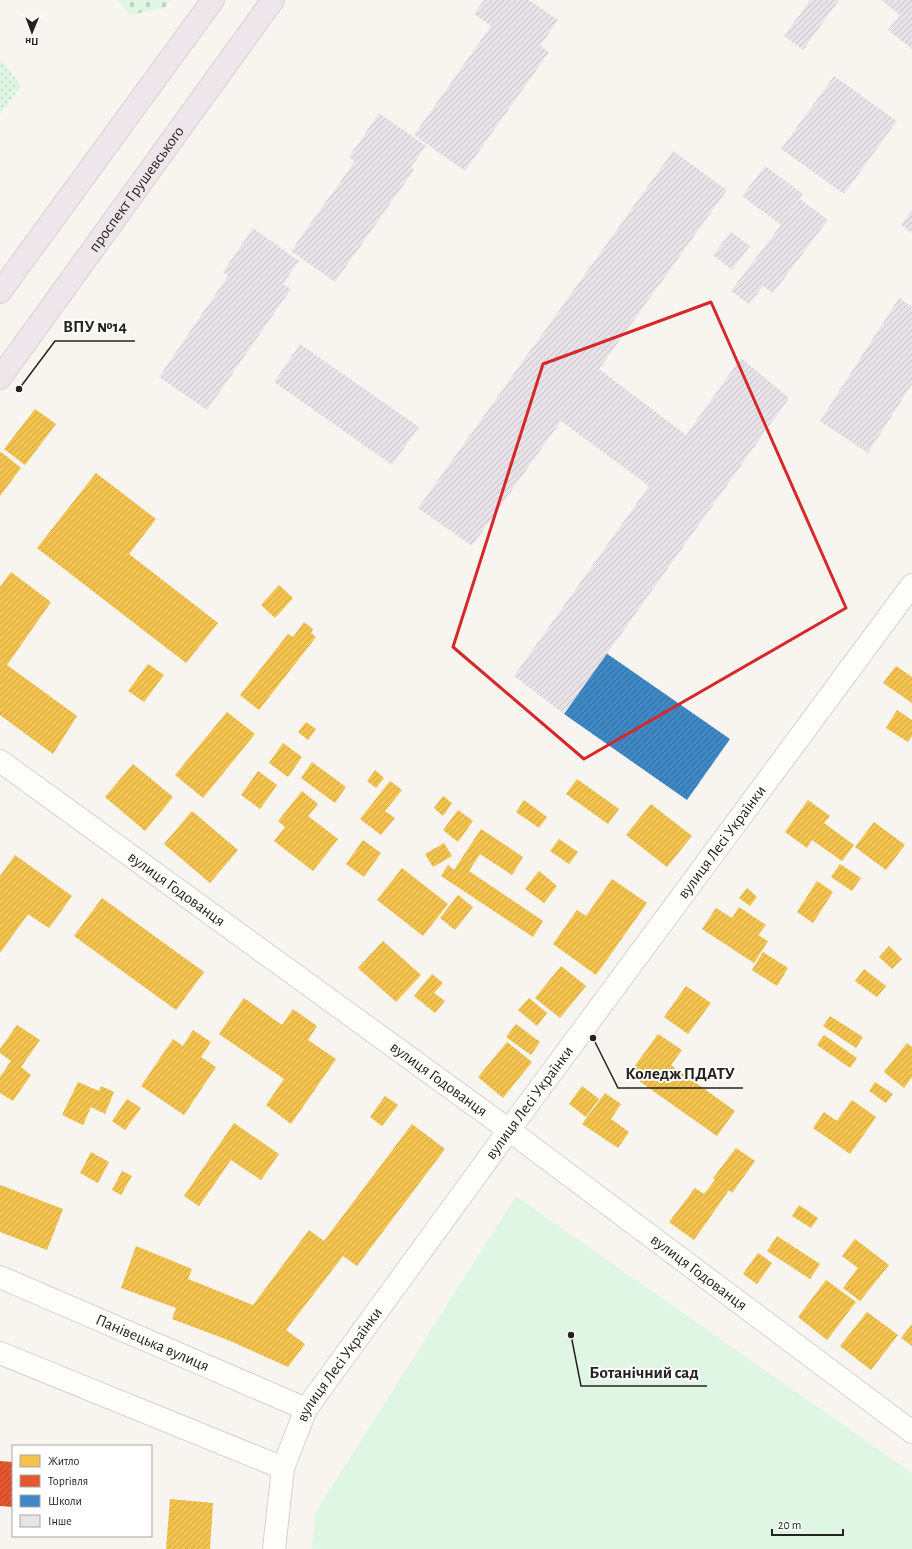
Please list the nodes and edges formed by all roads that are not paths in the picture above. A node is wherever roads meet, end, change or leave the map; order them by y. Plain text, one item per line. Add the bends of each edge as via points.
1 (213, 0) edge
2 (273, 0) edge
3 (0, 292) edge
4 (0, 378) edge
5 (912, 584) edge
6 (0, 762) edge
7 (509, 1130) junction
8 (0, 1277) edge
9 (0, 1353) edge
10 (306, 1409) junction
11 (912, 1432) edge
12 (283, 1468) junction
13 (274, 1549) edge

1 - 3 main road
2 - 4 main road, проспект Грушевського
5 - 7 street, вулиця Лесі Українки
6 - 7 street, вулиця Годованця
7 - 10 street, вулиця Лесі Українки
7 - 11 street, вулиця Годованця
8 - 10 street, Панівецька вулиця
9 - 12 street
10 - 12 street, вулиця Лесі Українки
12 - 13 street, вулиця Лесі Українки

